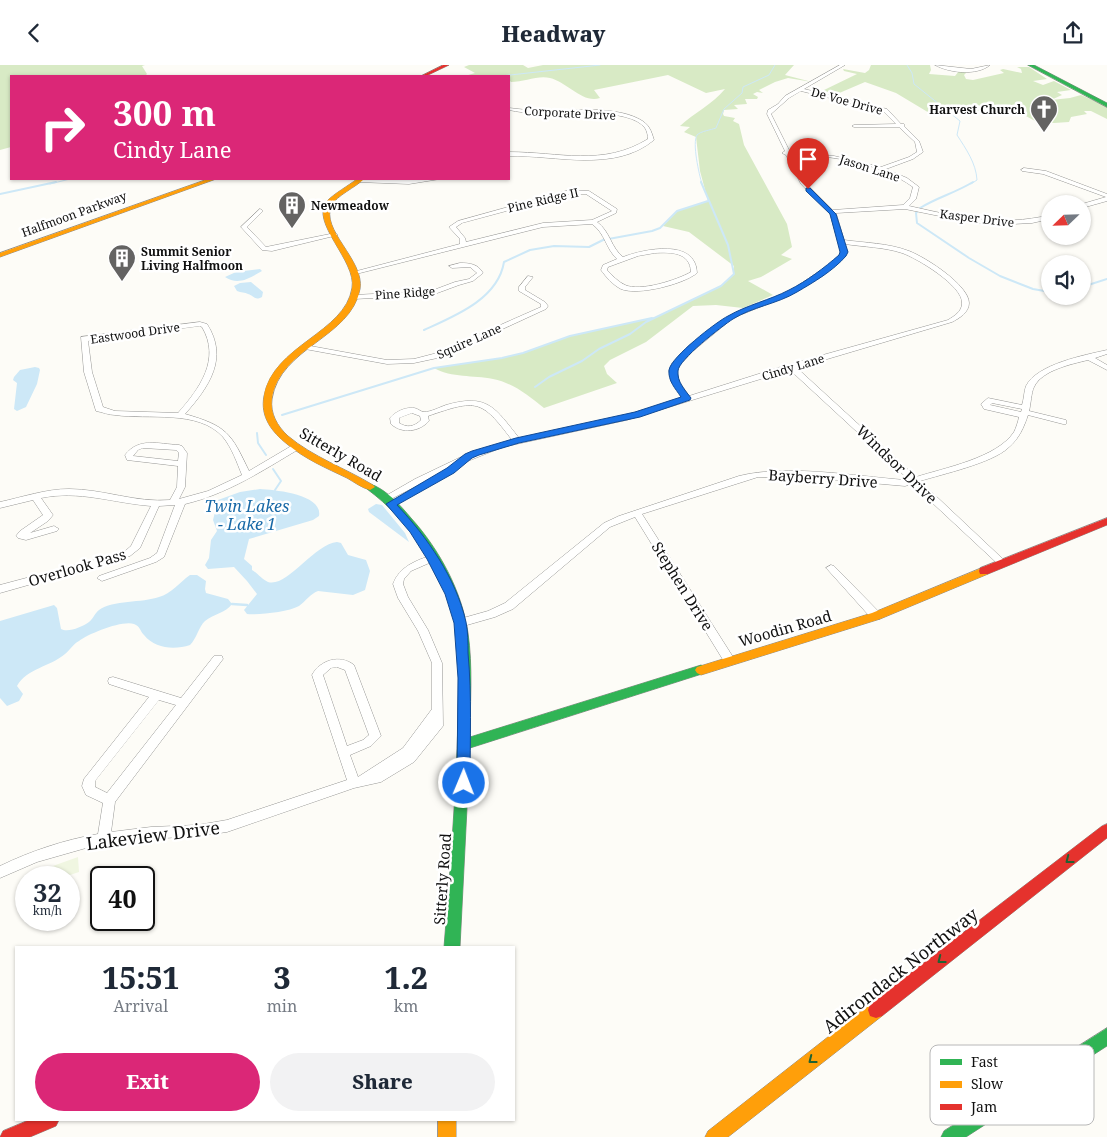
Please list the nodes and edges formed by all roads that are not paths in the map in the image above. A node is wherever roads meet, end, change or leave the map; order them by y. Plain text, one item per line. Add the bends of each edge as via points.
1 (447, 65) edge
2 (843, 65) edge
3 (988, 65) edge
4 (1006, 65) edge
5 (1016, 65) edge
6 (1030, 65) edge
7 (938, 66) edge
8 (425, 75) edge
9 (801, 89) junction
10 (1107, 105) edge
11 (510, 109) edge
12 (902, 125) junction
13 (854, 126) dead end
14 (788, 153) junction
15 (510, 154) edge
16 (880, 169) junction
17 (1024, 170) dead end
18 (210, 180) edge
19 (360, 180) edge
20 (430, 180) edge
21 (1107, 198) edge
22 (1091, 203) edge
23 (905, 207) junction
24 (260, 211) dead end
25 (832, 212) junction
26 (1041, 219) edge
27 (593, 221) junction
28 (335, 235) junction
29 (842, 243) junction
30 (463, 245) junction
31 (0, 255) edge
32 (621, 259) junction
33 (452, 266) dead end
34 (356, 272) junction
35 (530, 277) dead end
36 (390, 294) junction
37 (355, 295) junction
38 (305, 347) junction
39 (1107, 352) edge
40 (1088, 357) junction
41 (790, 367) junction
42 (1107, 368) edge
43 (687, 398) junction
44 (1025, 412) junction
45 (180, 415) junction
46 (424, 415) dead end
47 (1063, 422) dead end
48 (516, 441) junction
49 (296, 447) junction
50 (182, 464) junction
51 (247, 476) junction
52 (914, 482) junction
53 (37, 497) junction
54 (388, 501) junction
55 (177, 502) junction
56 (156, 504) junction
57 (0, 505) edge
58 (637, 513) junction
59 (1107, 521) edge
60 (54, 529) dead end
61 (432, 558) junction
62 (1002, 563) junction
63 (831, 567) dead end
64 (102, 577) dead end
65 (0, 589) edge
66 (876, 616) junction
67 (460, 623) junction
68 (218, 659) dead end
69 (729, 660) junction
70 (112, 681) dead end
71 (157, 695) junction
72 (183, 703) junction
73 (464, 743) junction
74 (344, 753) junction
75 (359, 782) junction
76 (109, 800) junction
77 (1107, 830) edge
78 (104, 839) junction
79 (0, 872) edge
80 (452, 946) edge
81 (1107, 1036) edge
82 (1093, 1045) edge
83 (48, 1121) edge
84 (447, 1121) edge
85 (969, 1125) edge
86 (10, 1137) edge
87 (446, 1137) edge
88 (714, 1137) edge
89 (950, 1137) edge

1 - 8 main road
2 - 9 street
3 - 7 street via 984,70 975,71
4 - 5 street
6 - 10 main road
9 - 12 street, De Voe Drive via 885,110
9 - 14 street via 782,99 780,105 768,112
11 - 15 street, Corporate Drive via 612,113 638,121 652,133 651,140 644,146 616,155
12 - 13 street
12 - 16 street, De Voe Drive via 919,145 920,152
14 - 16 street, Jason Lane via 832,156
14 - 25 street via 808,189
16 - 23 street, Jason Lane via 916,187 913,199
17 - 21 street via 1044,172
18 - 31 main road, Halfmoon Parkway
19 - 20 street via 409,183
19 - 28 main road via 327,206 325,216
21 - 22 street
23 - 25 street
23 - 26 street, Kasper Drive via 1007,224
24 - 28 street via 244,227 264,249
25 - 29 street
27 - 30 street, Pine Ridge II via 543,225
27 - 30 street, Pine Ridge II via 615,209 587,192 577,191 460,222 452,227 463,239
27 - 32 street via 602,228 615,255
28 - 34 main road
29 - 41 street, Cindy Lane via 900,250 916,256 952,282 965,297 966,308 950,321
29 - 43 street via 842,256 824,271 792,292 731,317 678,360 673,376
30 - 34 street, Pine Ridge II
32 - 32 street via 603,269 629,289 675,281 690,276 694,271 690,258 678,252 655,251
33 - 36 street, Pine Ridge via 473,266 480,273 472,280 437,292
34 - 37 main road
35 - 38 street, Squire Lane via 522,291 545,307 463,345 426,358 387,362
36 - 37 street, Pine Ridge
36 - 37 street
37 - 38 main road, Sitterly Road via 336,321
38 - 49 main road, Sitterly Road via 278,371 268,397 270,420 282,437
39 - 40 street, Bayberry Drive
40 - 42 street
40 - 44 street, Bayberry Drive via 1040,375 1030,386
41 - 43 street, Cindy Lane
41 - 52 street, Windsor Drive via 856,424
43 - 48 street, Cindy Lane via 611,421
44 - 47 street
44 - 52 street, Bayberry Drive via 1018,432 1005,447 987,457
45 - 45 street, Eastwood Drive via 115,413 99,409 88,372 84,339 205,325 214,342 214,359 192,403
45 - 51 street, Eastwood Drive via 216,425 225,432
46 - 48 street via 458,405 483,405 496,414
48 - 54 street, Cindy Lane via 469,456 450,470
49 - 51 street
49 - 54 main road, Sitterly Road via 354,476
50 - 50 street via 134,460 129,457 139,446 176,447 182,451
50 - 55 street, Overlook Pass
51 - 55 street via 221,489
52 - 58 street, Bayberry Drive via 771,473 742,478
52 - 62 street, Windsor Drive
53 - 56 street via 79,492
53 - 57 street
53 - 60 street via 48,515 22,536
54 - 61 main road, Sitterly Road via 414,530
55 - 56 street
55 - 64 street, Overlook Pass via 161,555
56 - 65 street, Overlook Pass via 134,548 127,555
58 - 67 street, Bayberry Drive via 598,531 508,606
58 - 69 street, Stephen Drive
59 - 62 main road, Woodin Road
61 - 67 main road, Sitterly Road via 451,594
61 - 75 street, Lakeview Drive via 408,569 398,584 433,649 437,663 437,726 410,759 377,778
62 - 66 main road, Woodin Road
63 - 66 street
66 - 69 main road, Woodin Road
67 - 73 main road, Sitterly Road
68 - 72 street
69 - 73 main road, Woodin Road
70 - 71 street
71 - 72 street
71 - 76 street via 90,779 90,791
72 - 76 street
73 - 80 main road, Sitterly Road
74 - 74 street via 375,736 350,668 340,662 325,667 317,675
74 - 75 street
75 - 78 street, Lakeview Drive via 208,831
76 - 78 street
77 -> 88 main road, Adirondack Northway
78 - 79 street, Lakeview Drive via 41,854
81 - 82 main road
83 - 86 main road
84 - 87 main road
85 - 89 main road

